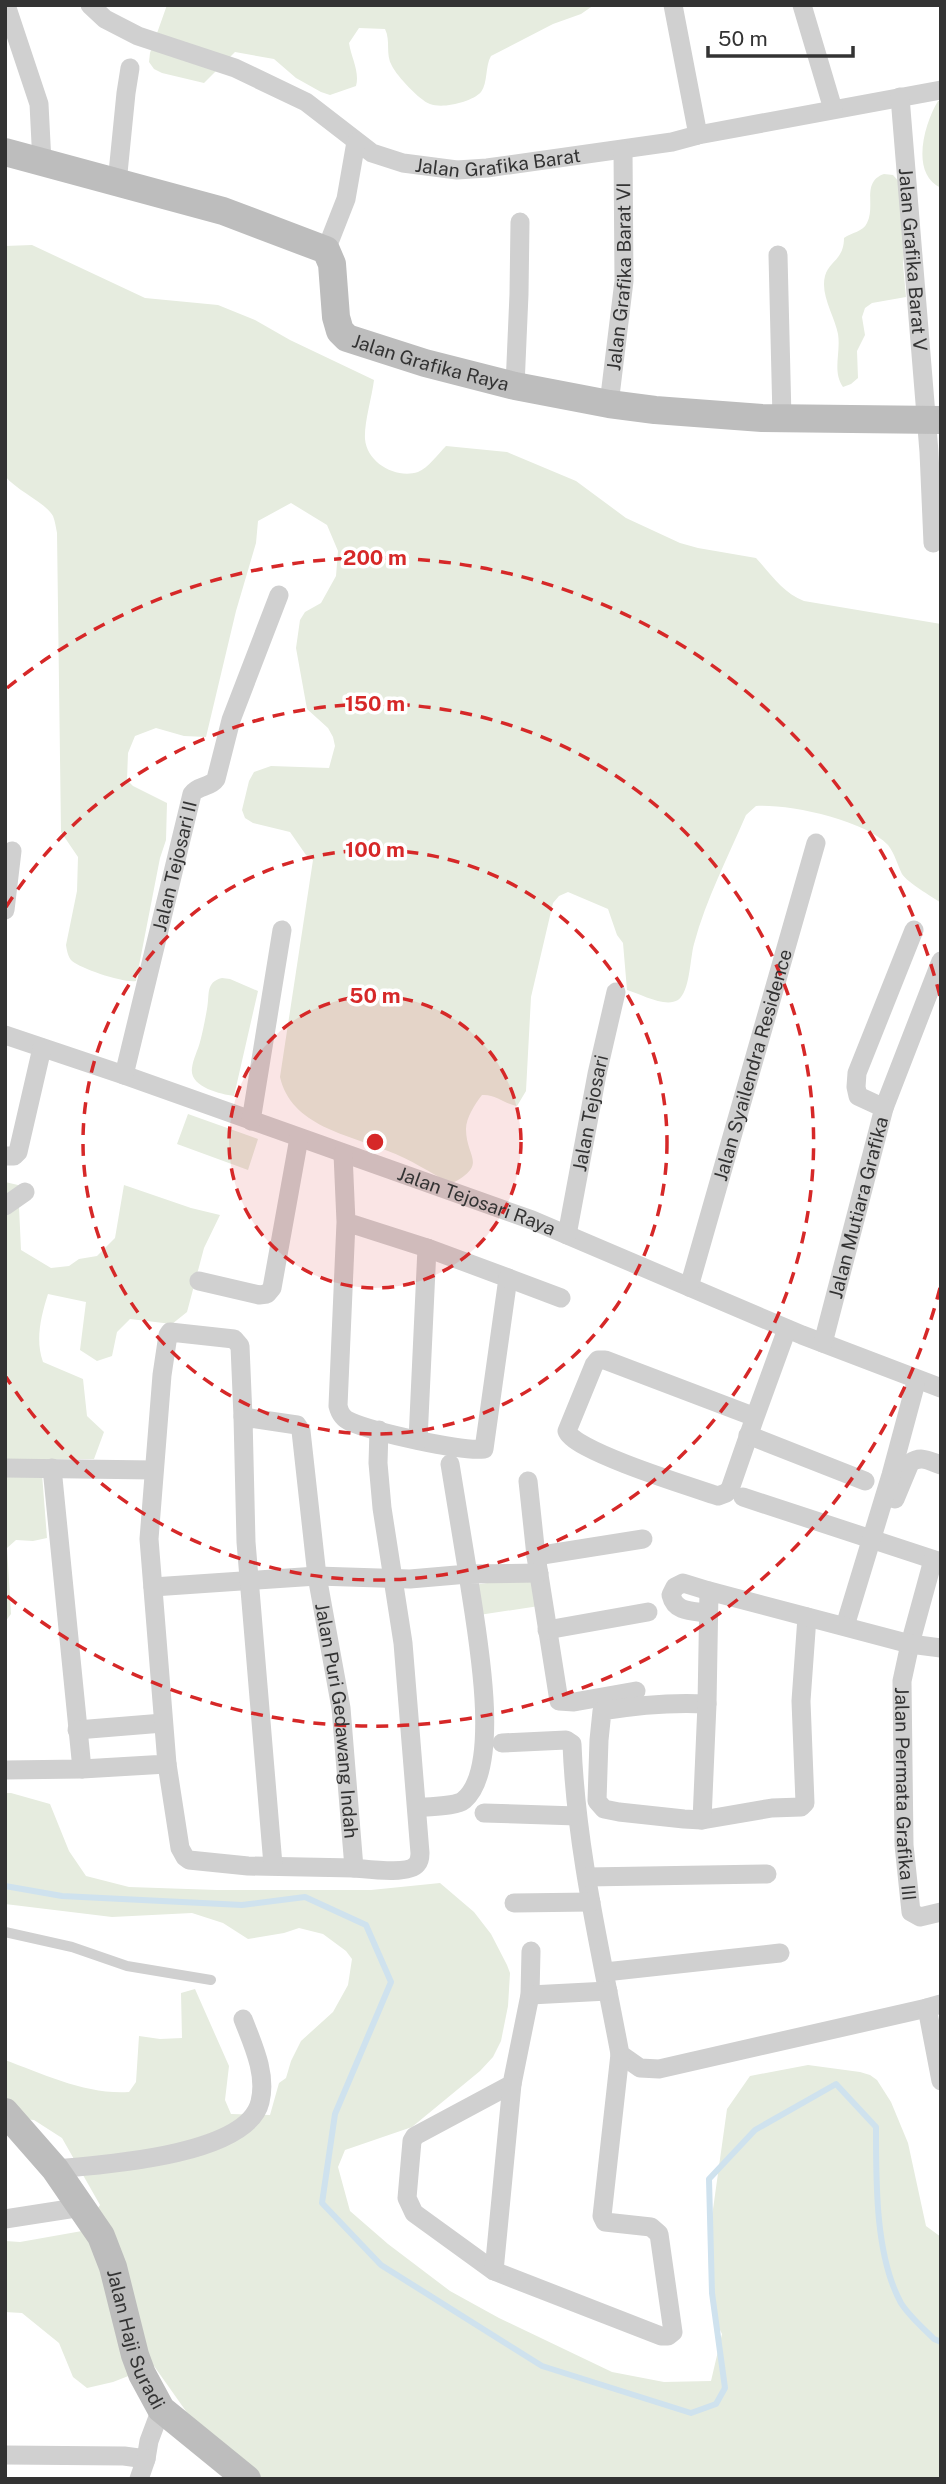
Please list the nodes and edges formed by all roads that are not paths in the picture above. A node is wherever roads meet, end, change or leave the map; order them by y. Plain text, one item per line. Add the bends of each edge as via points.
1 (6, 5) edge
2 (90, 5) edge
3 (673, 5) edge
4 (802, 5) edge
5 (130, 68) dead end
6 (941, 90) edge
7 (900, 97) junction
8 (833, 109) junction
9 (698, 135) junction
10 (356, 142) junction
11 (624, 150) junction
12 (5, 152) edge
13 (42, 163) junction
14 (117, 183) junction
15 (520, 222) dead end
16 (326, 250) junction
17 (778, 255) dead end
18 (514, 386) junction
19 (609, 404) junction
20 (782, 418) junction
21 (933, 420) edge
22 (933, 543) dead end
23 (279, 595) dead end
24 (816, 843) dead end
25 (12, 851) dead end
26 (5, 911) edge
27 (282, 930) dead end
28 (914, 930) dead end
29 (941, 961) edge
30 (616, 992) dead end
31 (5, 1035) edge
32 (43, 1048) junction
33 (124, 1075) junction
34 (884, 1108) junction
35 (251, 1121) junction
36 (299, 1138) junction
37 (343, 1154) junction
38 (5, 1156) edge
39 (25, 1192) dead end
40 (5, 1206) edge
41 (346, 1223) junction
42 (567, 1235) junction
43 (427, 1248) junction
44 (508, 1279) junction
45 (199, 1281) dead end
46 (689, 1287) junction
47 (561, 1298) dead end
48 (788, 1329) junction
49 (823, 1343) junction
50 (915, 1386) dead end
51 (941, 1388) edge
52 (243, 1417) junction
53 (752, 1426) junction
54 (379, 1430) junction
55 (418, 1440) junction
56 (450, 1464) dead end
57 (941, 1465) edge
58 (5, 1468) edge
59 (52, 1468) junction
60 (153, 1470) junction
61 (528, 1481) dead end
62 (865, 1481) dead end
63 (743, 1497) dead end
64 (643, 1539) dead end
65 (875, 1541) junction
66 (937, 1561) edge
67 (538, 1565) junction
68 (468, 1574) junction
69 (317, 1576) junction
70 (394, 1578) junction
71 (249, 1580) junction
72 (153, 1587) junction
73 (709, 1591) junction
74 (648, 1612) dead end
75 (707, 1613) junction
76 (807, 1617) junction
77 (845, 1626) junction
78 (547, 1630) junction
79 (910, 1644) junction
80 (941, 1648) edge
81 (636, 1691) dead end
82 (708, 1704) junction
83 (163, 1723) junction
84 (77, 1730) junction
85 (502, 1743) dead end
86 (167, 1764) junction
87 (82, 1769) junction
88 (5, 1770) edge
89 (417, 1808) junction
90 (484, 1813) dead end
91 (577, 1816) junction
92 (702, 1820) junction
93 (273, 1865) junction
94 (354, 1868) junction
95 (767, 1874) dead end
96 (587, 1877) junction
97 (591, 1902) junction
98 (514, 1903) dead end
99 (941, 1912) edge
100 (5, 1932) edge
101 (531, 1951) dead end
102 (780, 1953) dead end
103 (211, 1980) dead end
104 (606, 1981) junction
105 (530, 1995) junction
106 (934, 2006) edge
107 (243, 2019) dead end
108 (620, 2054) junction
109 (941, 2081) edge
110 (512, 2084) junction
111 (5, 2112) edge
112 (55, 2169) junction
113 (82, 2207) junction
114 (5, 2219) edge
115 (494, 2271) junction
116 (161, 2409) junction
117 (5, 2455) edge
118 (146, 2459) junction
119 (139, 2479) edge
120 (247, 2479) edge

1 - 13 street via 39,104
2 - 10 street, Jalan Grafika Barat via 105,19 138,36 235,68 306,102
3 - 9 street
4 - 8 street
5 - 14 street
6 - 7 street, Jalan Grafika Barat
7 - 8 street, Jalan Grafika Barat
7 - 21 street, Jalan Grafika Barat V
8 - 9 street, Jalan Grafika Barat
9 - 11 street, Jalan Grafika Barat
10 - 11 street, Jalan Grafika Barat via 402,163 457,170
10 - 16 street via 345,199
11 - 19 street, Jalan Grafika Barat VI via 624,281
12 - 13 main road
13 - 14 main road
14 - 16 main road via 222,211
15 - 18 street
16 - 18 main road, Jalan Grafika Raya via 332,264 336,317 347,338
17 - 20 street
18 - 19 main road, Jalan Grafika Raya
19 - 20 main road, Jalan Grafika Raya
20 - 21 main road, Jalan Grafika Raya
21 - 22 street, Jalan Grafika Barat V
23 - 33 street, Jalan Tejosari II via 231,720 216,779 192,794
24 - 46 street, Jalan Syailendra Residence
25 - 26 street
27 - 35 street
28 - 34 street, Jalan Mutiara Grafika via 858,1073 859,1096
29 - 34 street
30 - 42 street, Jalan Tejosari
31 - 32 street, Jalan Tejosari Raya
32 - 33 street, Jalan Tejosari Raya
32 - 38 street via 18,1152
33 - 35 street, Jalan Tejosari Raya
34 - 49 street, Jalan Mutiara Grafika
35 - 36 street, Jalan Tejosari Raya
36 - 37 street, Jalan Tejosari Raya
36 - 45 street via 272,1288 259,1295
37 - 41 street
37 - 42 street, Jalan Tejosari Raya
39 - 40 street
41 - 43 street
41 - 54 street via 338,1406 351,1422
42 - 46 street, Jalan Tejosari Raya
43 - 44 street
43 - 55 street
44 - 47 street
44 - 55 street via 486,1447
46 - 48 street, Jalan Tejosari Raya
48 - 49 street, Jalan Tejosari Raya
48 - 53 street
49 - 51 street, Jalan Tejosari Raya
50 - 65 street
52 - 60 street, Jalan Puri Gedawang Indah via 238,1341 170,1332
52 - 69 street, Jalan Puri Gedawang Indah via 299,1427
52 - 71 street, Jalan Puri Gedawang Indah
53 - 53 street via 598,1360 567,1431 572,1440 650,1474 718,1496 730,1489
53 - 62 street
54 - 55 street
54 - 70 street, Jalan Puri Gedawang Indah via 382,1508
56 - 68 street
57 - 65 street via 920,1458 910,1463
58 - 59 street
59 - 60 street
59 - 84 street
60 - 72 street, Jalan Puri Gedawang Indah via 149,1539
61 - 67 street
63 - 65 street
64 - 67 street, Jalan Puri Gedawang Indah
65 - 66 street
65 - 77 street
66 - 79 street
67 - 68 street, Jalan Puri Gedawang Indah
67 - 78 street
68 - 70 street, Jalan Puri Gedawang Indah
68 - 89 street via 484,1689 481,1769 460,1803
69 - 70 street, Jalan Puri Gedawang Indah
69 - 71 street, Jalan Puri Gedawang Indah
69 - 94 street, Jalan Puri Gedawang Indah via 341,1708
70 - 89 street, Jalan Puri Gedawang Indah
71 - 72 street, Jalan Puri Gedawang Indah
71 - 93 street, Jalan Puri Gedawang Indah
72 - 83 street, Jalan Puri Gedawang Indah
73 - 75 street
73 - 75 street via 683,1583 671,1595 678,1608
73 - 76 street
74 - 78 street
75 - 82 street
76 - 77 street
76 - 92 street via 801,1701 805,1804
77 - 79 street
78 - 81 street via 559,1700 574,1702
79 - 80 street
79 - 99 street, Jalan Permata Grafika III via 902,1681 909,1907 920,1917
82 - 92 street
82 - 92 street via 674,1702 602,1711 598,1740 597,1801 604,1809
83 - 84 street
83 - 86 street, Jalan Puri Gedawang Indah
84 - 87 street
85 - 91 street via 570,1741
86 - 87 street
86 - 93 street, Jalan Puri Gedawang Indah via 185,1857 197,1863
87 - 88 street
89 - 94 street, Jalan Puri Gedawang Indah via 420,1853 414,1867
90 - 91 street
91 - 96 street
93 - 94 street, Jalan Puri Gedawang Indah
95 - 96 street
96 - 97 street
97 - 98 street
97 - 104 street
100 - 103 lane via 72,1947 127,1966
101 - 105 street
102 - 104 street
104 - 105 street
104 - 108 street
105 - 110 street
106 - 108 street via 659,2069 640,2068
106 - 109 street
107 - 112 street via 262,2083 260,2103 246,2123 184,2152
108 - 115 street via 602,2216 606,2222 651,2227 659,2234 673,2332 661,2336
110 - 115 street
110 - 115 street via 412,2141 407,2198 412,2210
111 - 112 main road, Jalan Haji Suradi
112 - 113 main road, Jalan Haji Suradi
113 - 114 street
113 - 116 main road, Jalan Haji Suradi via 101,2236 135,2355
116 - 118 street
116 - 120 main road, Jalan Haji Suradi
117 - 118 street
118 - 119 street

